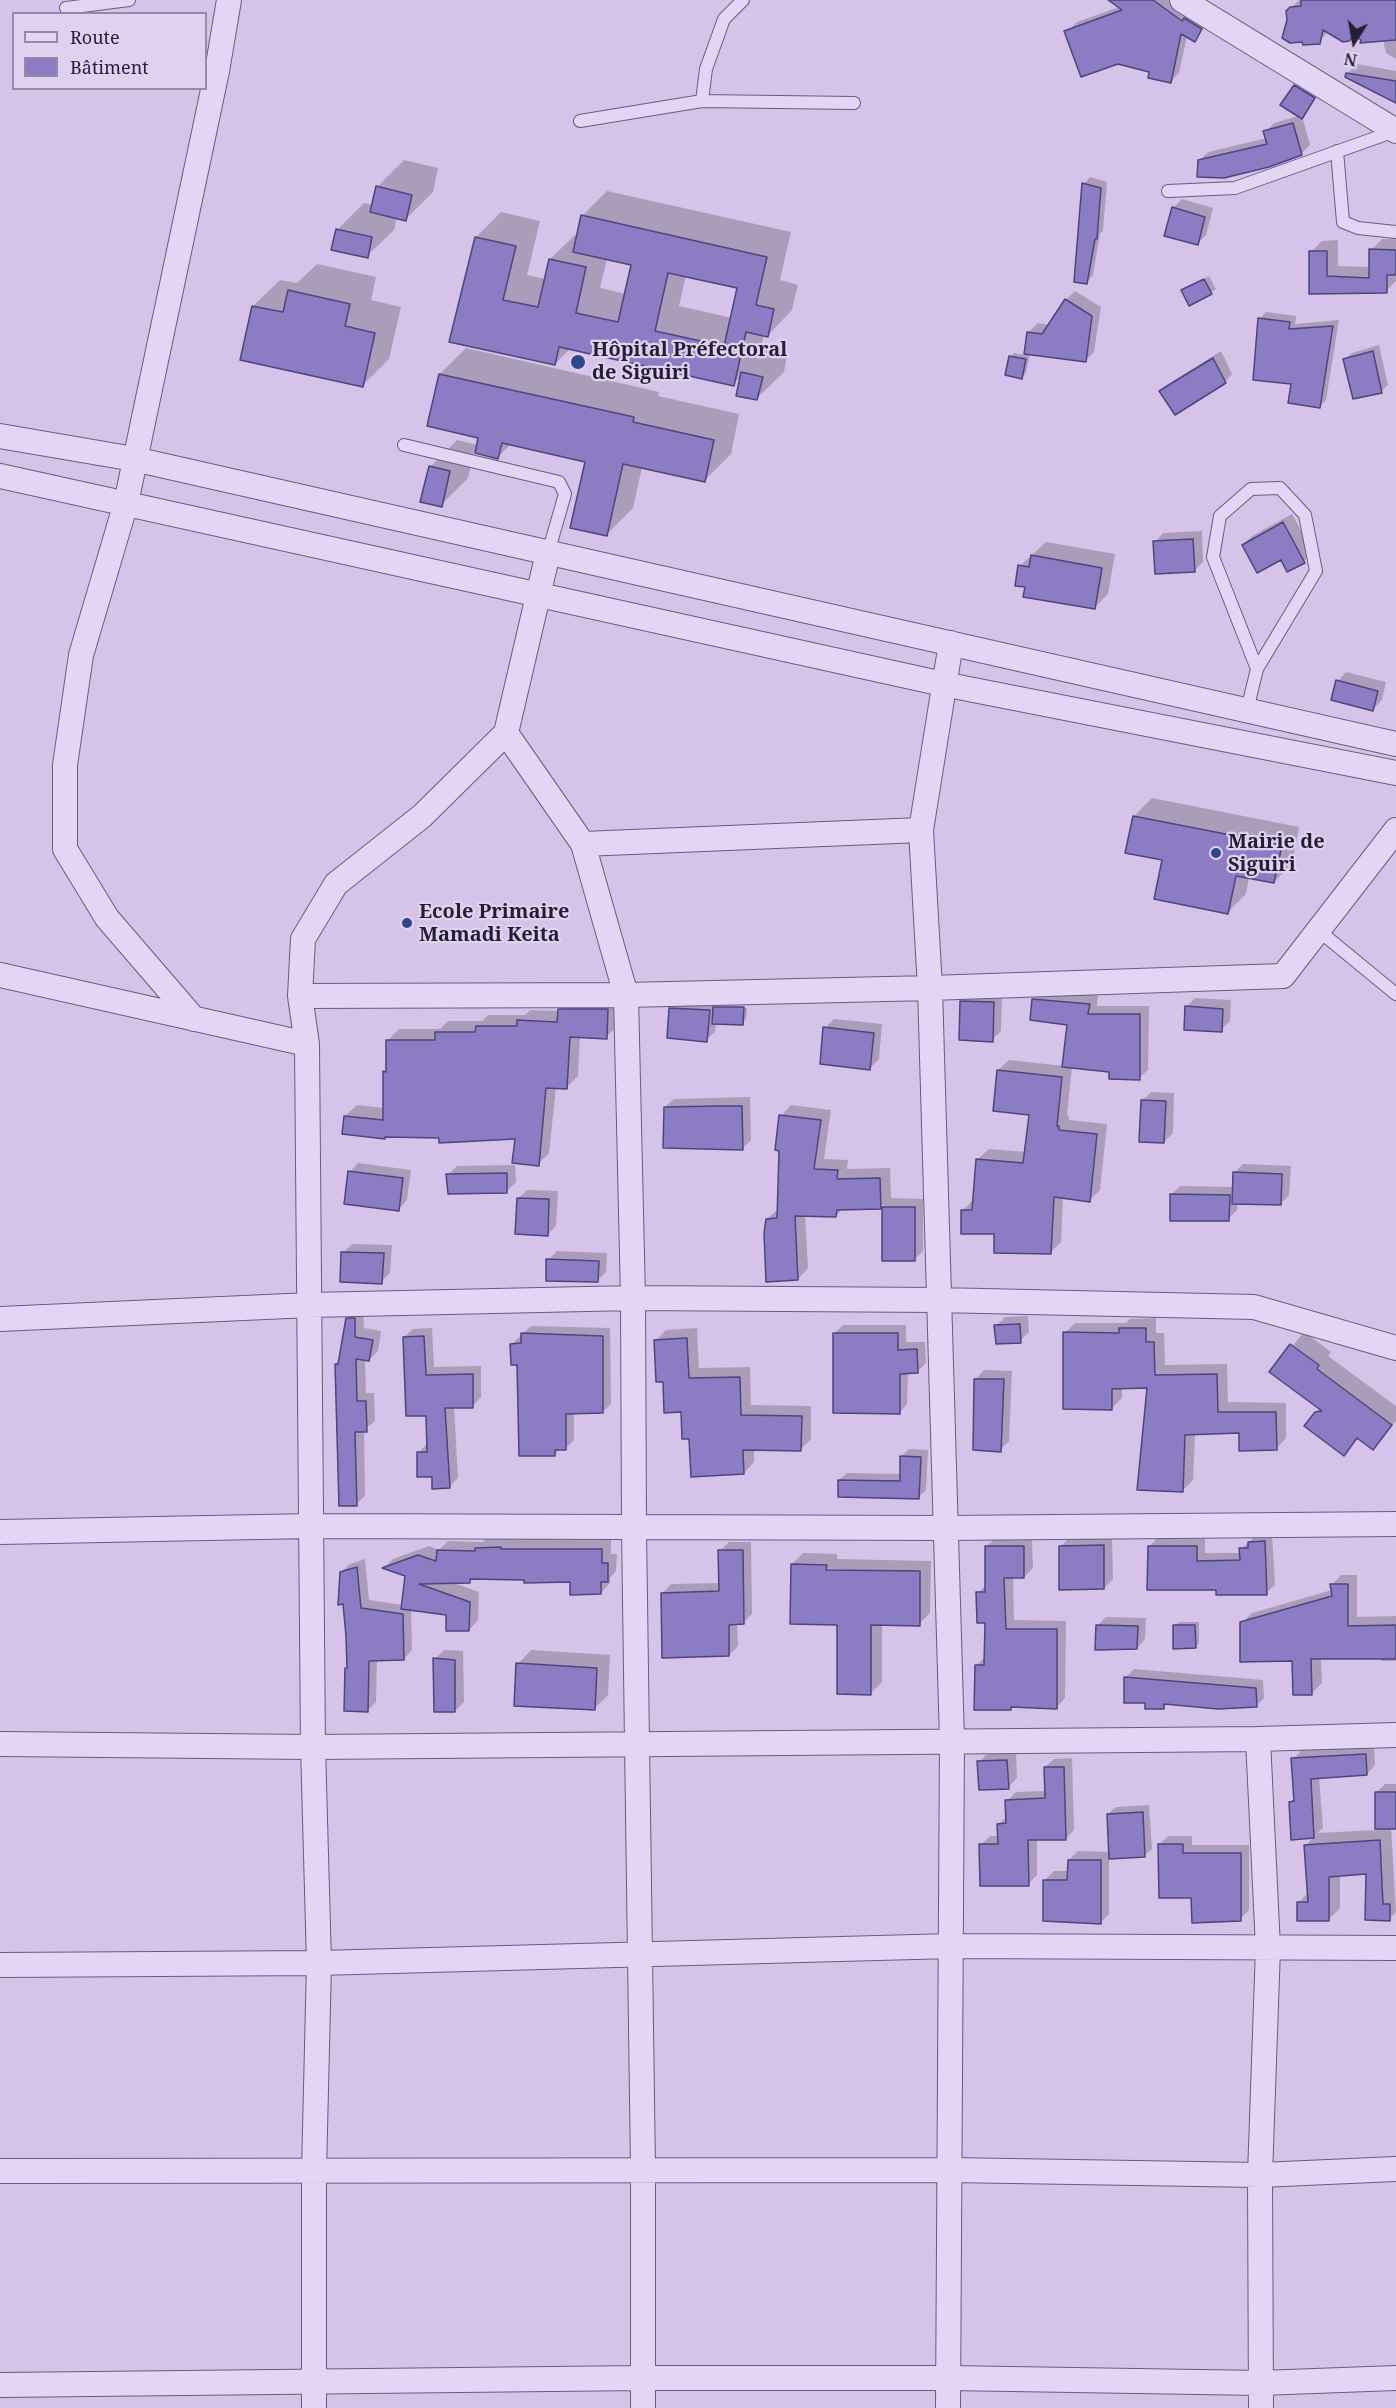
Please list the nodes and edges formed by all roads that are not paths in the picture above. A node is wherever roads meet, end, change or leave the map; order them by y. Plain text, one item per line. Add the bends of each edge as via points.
1 (129, 0) edge
2 (229, 0) edge
3 (743, 0) edge
4 (1183, 0) edge
5 (66, 8) dead end
6 (702, 100) junction
7 (854, 103) dead end
8 (580, 121) dead end
9 (1396, 131) edge
10 (1338, 151) junction
11 (1168, 191) dead end
12 (1396, 232) edge
13 (0, 436) edge
14 (404, 445) dead end
15 (134, 459) junction
16 (0, 476) edge
17 (126, 503) junction
18 (548, 553) junction
19 (539, 594) junction
20 (951, 643) junction
21 (1257, 669) junction
22 (943, 684) junction
23 (1247, 710) junction
24 (506, 733) junction
25 (1396, 744) edge
26 (1396, 773) edge
27 (921, 830) junction
28 (1396, 830) edge
29 (583, 844) junction
30 (1318, 930) junction
31 (0, 975) edge
32 (930, 988) junction
33 (1396, 994) edge
34 (626, 995) junction
35 (300, 996) junction
36 (194, 1018) junction
37 (307, 1044) junction
38 (633, 1298) junction
39 (938, 1300) junction
40 (310, 1305) junction
41 (0, 1319) edge
42 (1396, 1348) edge
43 (1396, 1524) edge
44 (311, 1526) junction
45 (634, 1528) junction
46 (945, 1528) junction
47 (0, 1532) edge
48 (1396, 1735) edge
49 (1258, 1739) junction
50 (952, 1740) junction
51 (0, 1744) edge
52 (638, 1744) junction
53 (313, 1747) junction
54 (951, 1946) junction
55 (1268, 1948) junction
56 (1396, 1948) edge
57 (639, 1953) junction
58 (319, 1963) junction
59 (0, 1965) edge
60 (643, 2169) junction
61 (1396, 2169) edge
62 (949, 2170) junction
63 (0, 2171) edge
64 (314, 2172) junction
65 (1260, 2175) junction
66 (644, 2378) junction
67 (948, 2378) junction
68 (1396, 2378) edge
69 (313, 2381) junction
70 (1262, 2383) junction
71 (0, 2385) edge
72 (314, 2408) edge
73 (644, 2408) edge
74 (948, 2408) edge
75 (1261, 2408) edge

1 - 5 lane
2 - 15 street
3 - 6 lane via 724,19 706,69
4 - 9 street
6 - 7 lane
6 - 8 lane
9 - 10 lane
10 - 11 lane via 1234,188
10 - 12 lane via 1343,222 1358,228
13 - 15 street
14 - 18 lane via 559,482 565,494
15 - 17 street
15 - 18 street
16 - 17 street
17 - 19 street
17 - 36 street via 81,655 66,765 65,849 107,918
18 - 19 street
18 - 20 street
19 - 22 street
19 - 24 street
20 - 22 street
20 - 23 street
21 - 21 lane via 1316,571 1305,515 1280,488 1251,489 1220,516 1213,557
21 - 23 lane
22 - 26 street
22 - 27 street
23 - 25 street
24 - 29 street
24 - 35 street via 422,816 336,884 303,939
27 - 29 street
27 - 32 street
28 - 30 street
29 - 34 street
30 - 32 street via 1283,976
30 - 33 lane
31 - 36 street
32 - 34 street
32 - 39 street
34 - 35 street
34 - 38 street
35 - 37 street
36 - 37 street
37 - 40 street
38 - 39 street
38 - 40 street
38 - 45 street
39 - 42 street via 1254,1307
39 - 46 street
40 - 41 street
40 - 44 street
43 - 46 street
44 - 45 street
44 - 47 street
44 - 53 street
45 - 46 street
45 - 52 street
46 - 50 street
48 - 49 street
49 - 50 street
49 - 55 street
50 - 52 street
50 - 54 street
51 - 53 street
52 - 53 street
52 - 57 street
53 - 58 street
54 - 55 street
54 - 57 street
54 - 62 street
55 - 56 street
55 - 65 street
57 - 58 street
57 - 60 street
58 - 59 street
58 - 64 street
60 - 62 street
60 - 64 street
60 - 66 street
61 - 65 street
62 - 65 street
62 - 67 street
63 - 64 street
64 - 69 street
65 - 70 street
66 - 67 street
66 - 69 street
66 - 73 street
67 - 70 street
67 - 74 street
68 - 70 street
69 - 71 street
69 - 72 street
70 - 75 street

